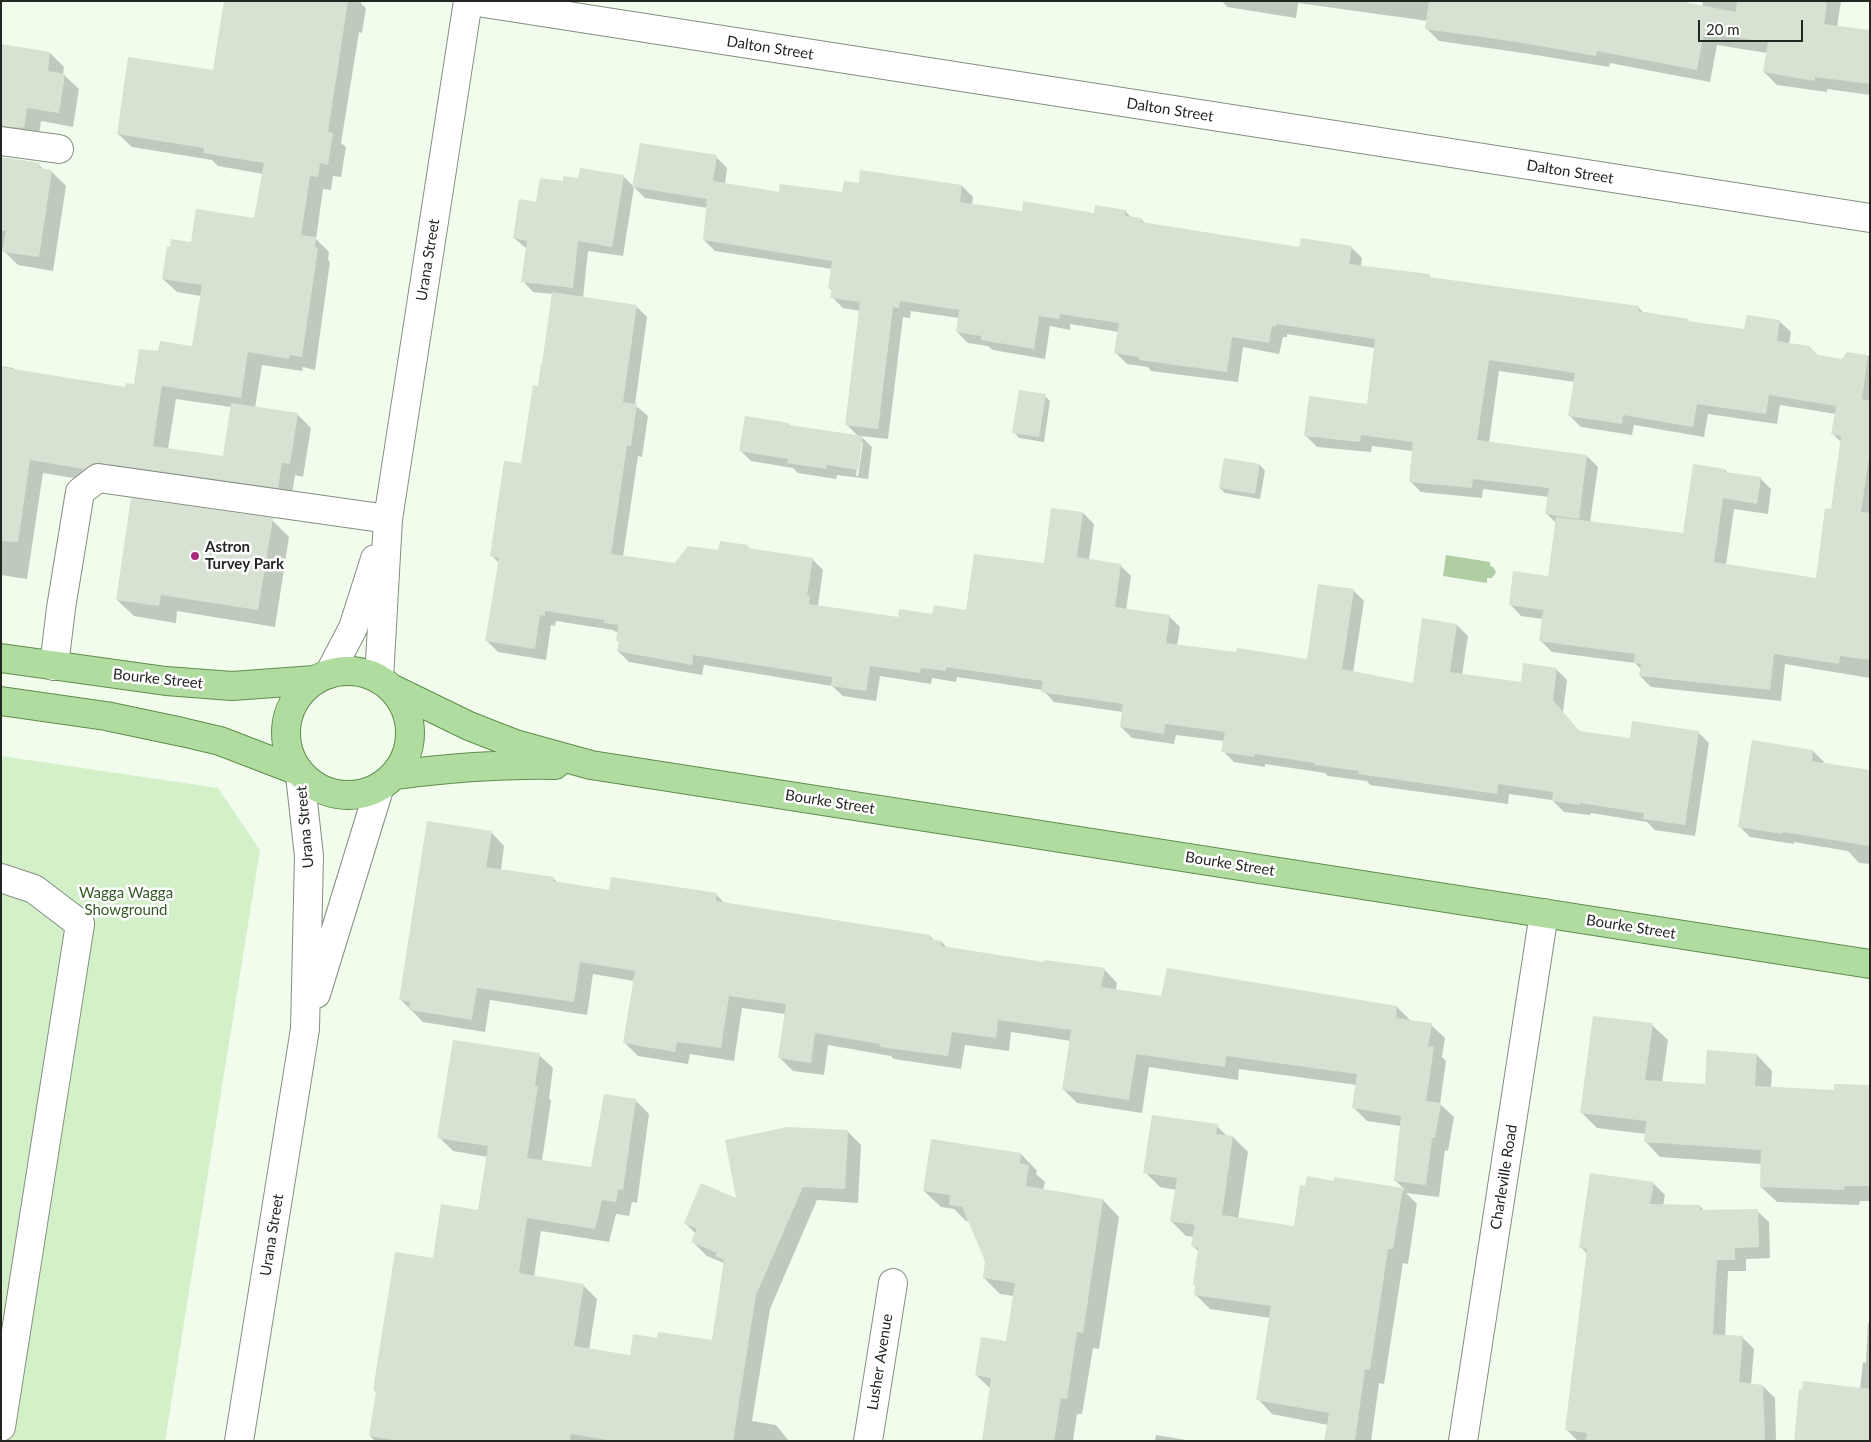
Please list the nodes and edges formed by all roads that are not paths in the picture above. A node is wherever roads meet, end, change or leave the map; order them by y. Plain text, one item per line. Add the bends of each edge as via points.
1 (469, 1) edge
2 (1, 140) edge
3 (58, 149) dead end
4 (1870, 218) edge
5 (388, 519) junction
6 (1, 658) edge
7 (54, 666) junction
8 (322, 677) junction
9 (386, 684) junction
10 (1, 701) edge
11 (591, 765) junction
12 (299, 773) junction
13 (387, 782) junction
14 (1, 878) edge
15 (1544, 913) junction
16 (1870, 964) edge
17 (305, 1029) junction
18 (892, 1283) dead end
19 (1, 1426) edge
20 (239, 1441) edge
21 (868, 1441) edge
22 (1463, 1441) edge

1 - 4 street, Dalton Street
1 - 5 street, Urana Street
2 - 3 street
5 - 7 street via 98,478 80,492
5 - 8 street, Urana Street via 354,628
5 - 9 street, Urana Street
6 - 7 main road, Bourke Street
7 - 8 main road, Bourke Street via 232,686
8 - 9 main road via 346,670 363,672
8 - 12 main road via 298,694 288,714 285,734 288,754
9 - 11 main road, Bourke Street via 469,726 515,744
9 - 13 main road via 402,702 410,731 404,762
10 - 12 main road via 106,716 220,741
11 - 13 main road, Bourke Street via 462,767
11 - 15 main road, Bourke Street
12 - 13 main road via 314,786 346,796 363,795
12 - 17 street, Urana Street via 309,849
13 - 17 street, Urana Street
14 - 19 street via 34,889 80,924
15 - 16 main road, Bourke Street
15 - 22 street, Charleville Road
17 - 20 street, Urana Street
18 - 21 street, Lusher Avenue

